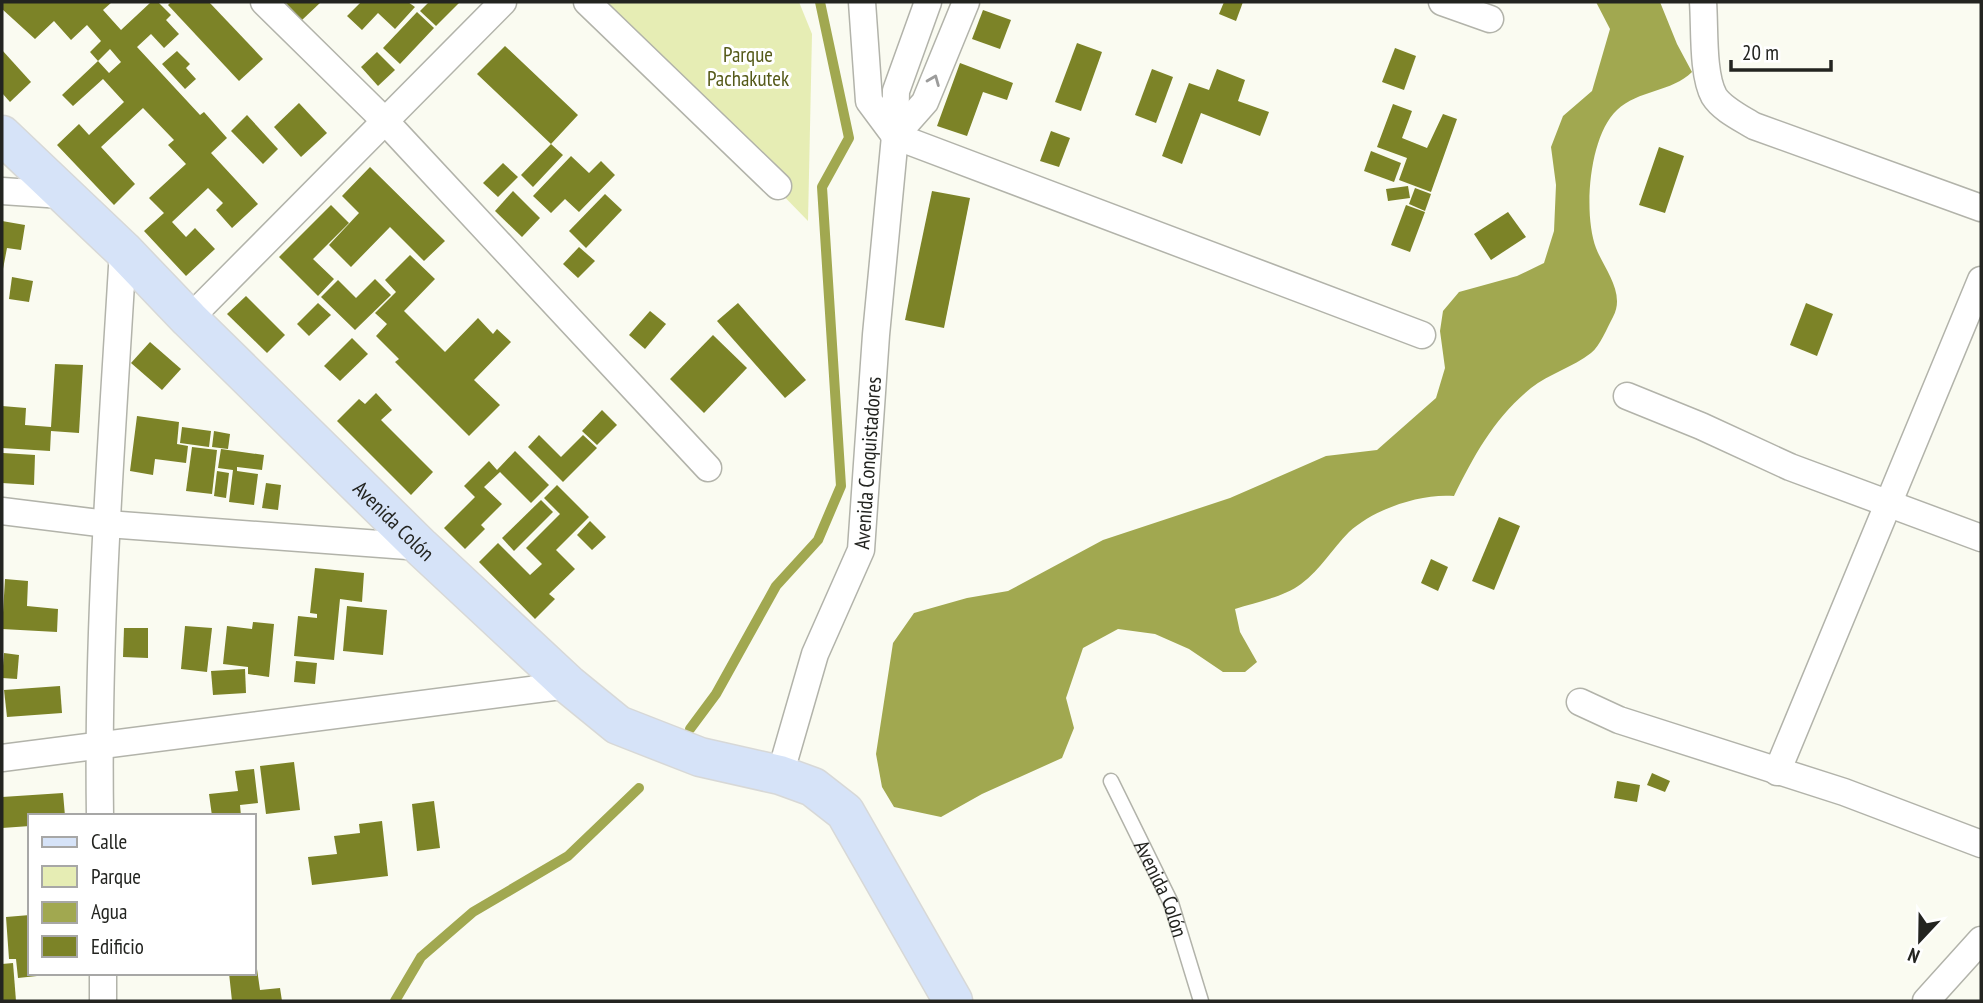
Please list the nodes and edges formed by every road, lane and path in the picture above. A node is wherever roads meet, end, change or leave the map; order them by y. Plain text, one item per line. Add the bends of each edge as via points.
1 (264, 2) edge
2 (503, 2) edge
3 (587, 2) edge
4 (862, 2) edge
5 (928, 2) edge
6 (966, 2) edge
7 (1442, 2) edge
8 (1703, 2) edge
9 (1490, 19) dead end
10 (385, 121) junction
11 (2, 135) edge
12 (895, 136) junction
13 (778, 186) dead end
14 (2, 191) edge
15 (62, 195) junction
16 (1981, 208) edge
17 (123, 250) junction
18 (1981, 280) edge
19 (189, 319) junction
20 (1422, 335) dead end
21 (1627, 396) dead end
22 (708, 468) dead end
23 (1889, 504) junction
24 (2, 511) edge
25 (107, 524) junction
26 (1981, 538) edge
27 (421, 547) junction
28 (569, 685) junction
29 (1580, 702) dead end
30 (99, 747) junction
31 (2, 758) edge
32 (1777, 772) junction
33 (780, 775) junction
34 (1111, 781) dead end
35 (100, 814) edge
36 (1981, 844) edge
37 (1981, 940) edge
38 (103, 975) edge
39 (103, 1001) edge
40 (953, 1001) edge
41 (1201, 1001) edge
42 (1926, 1001) edge

1 - 10 street
2 - 10 street
3 - 13 street
4 - 12 street via 869,101
5 - 12 street, Avenida Conquistadores via 896,91
12 -> 6 street via 925,102
7 - 9 street
8 - 16 street via 1709,77 1715,96 1730,111 1754,126
10 - 19 street
10 - 22 street
11 - 15 main road, Avenida Colón
12 - 20 street
12 - 33 street, Avenida Conquistadores via 860,550 815,654
14 - 15 street
15 - 17 main road, Avenida Colón
17 - 19 main road, Avenida Colón
17 - 25 street
18 - 23 street
19 - 27 main road, Avenida Colón
21 - 23 street via 1790,467
23 - 26 street
23 - 32 street
24 - 25 street
25 - 27 street
25 - 30 street
27 - 28 main road, Avenida Colón
28 - 30 street
28 - 33 main road, Avenida Colón via 618,725 700,757
29 - 32 street via 1619,720
30 - 31 street
30 - 35 street
32 - 36 street
33 - 40 main road, Avenida Colón via 813,787 845,812
34 - 41 lane, Avenida Colón via 1171,903
37 - 42 street
38 - 39 street

